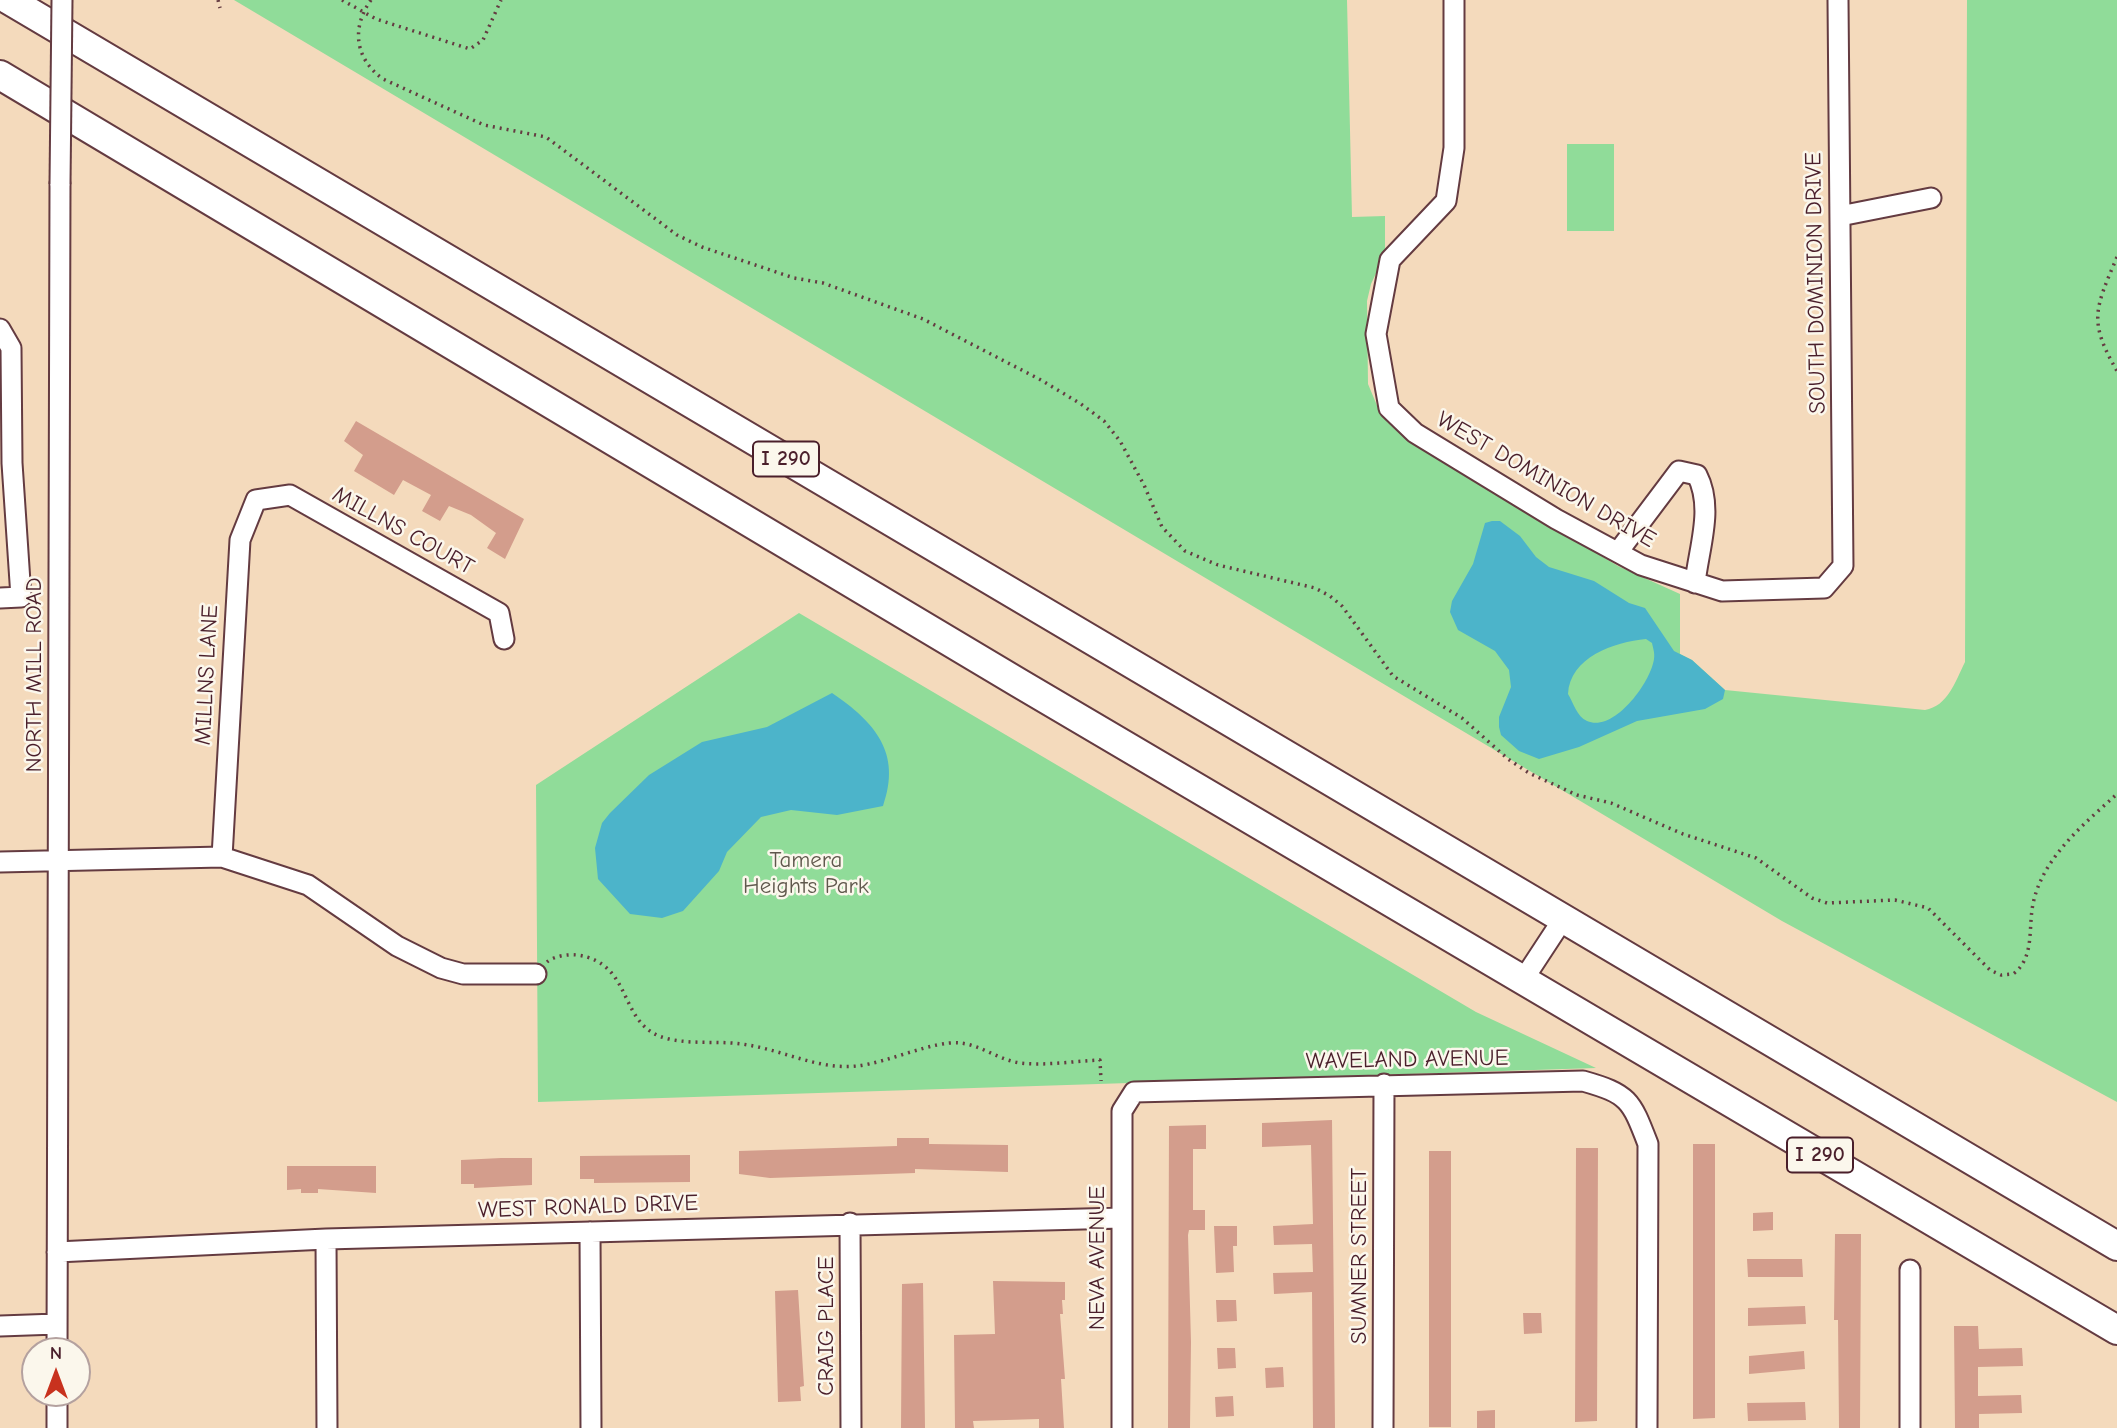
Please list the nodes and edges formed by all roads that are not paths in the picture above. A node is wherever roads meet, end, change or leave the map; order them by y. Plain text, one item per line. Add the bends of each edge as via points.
1 (9, 0) edge
2 (62, 0) edge
3 (1454, 0) edge
4 (1838, 0) edge
5 (0, 75) edge
6 (1931, 198) dead end
7 (1840, 216) junction
8 (0, 329) edge
9 (257, 500) joint
10 (1618, 552) junction
11 (1843, 566) joint
12 (1695, 583) junction
13 (0, 598) edge
14 (504, 639) dead end
15 (222, 857) junction
16 (59, 861) junction
17 (0, 862) edge
18 (1563, 919) junction
19 (536, 974) road end
20 (1523, 980) junction
21 (1384, 1084) junction
22 (1134, 1092) joint
23 (1121, 1218) junction
24 (850, 1223) junction
25 (590, 1232) junction
26 (326, 1239) junction
27 (2117, 1246) edge
28 (57, 1252) junction
29 (1910, 1270) dead end
30 (57, 1324) junction
31 (0, 1326) edge
32 (2117, 1330) edge
33 (57, 1337) edge
34 (57, 1407) edge
35 (57, 1428) edge
36 (327, 1428) edge
37 (591, 1428) edge
38 (851, 1428) edge
39 (1122, 1428) edge
40 (1383, 1428) edge
41 (1647, 1428) edge
42 (1910, 1428) edge

1 - 18 highway, I 290
2 - 16 street, NORTH MILL ROAD, bridge
3 - 10 street, WEST DOMINION DRIVE via 1454,148 1446,201 1390,260 1376,334 1389,408 1415,433
4 - 7 street, SOUTH DOMINION DRIVE
5 - 20 highway, I 290
6 - 7 street
7 - 11 street, SOUTH DOMINION DRIVE
8 - 13 street via 11,348 12,463 21,597
9 - 14 street, MILLNS COURT via 290,495 302,501 499,613
9 - 15 street, MILLNS LANE via 240,540
10 - 12 street, WEST DOMINION DRIVE
10 - 12 street via 1679,471 1697,475 1706,492 1706,507
11 - 12 street, WEST DOMINION DRIVE via 1824,588 1722,591
15 - 16 street
15 - 19 street via 308,886 397,946 440,968 463,974
16 - 17 street
16 - 28 street, NORTH MILL ROAD
18 - 20 street
18 - 27 highway, I 290
20 - 32 highway, I 290
21 - 22 street, WAVELAND AVENUE
21 - 40 street, SUMNER STREET
21 - 41 street, WAVELAND AVENUE via 1583,1081 1615,1090 1634,1108 1647,1144
22 - 23 street, NEVA AVENUE via 1122,1111
23 - 24 street, WEST RONALD DRIVE
23 - 39 street, NEVA AVENUE
24 - 25 street, WEST RONALD DRIVE
24 - 38 street, CRAIG PLACE
25 - 26 street, WEST RONALD DRIVE
25 - 37 street
26 - 28 street, WEST RONALD DRIVE
26 - 36 street
28 - 30 street, NORTH MILL ROAD
29 - 42 street
30 - 31 street
30 - 33 street, NORTH MILL ROAD
34 - 35 street

